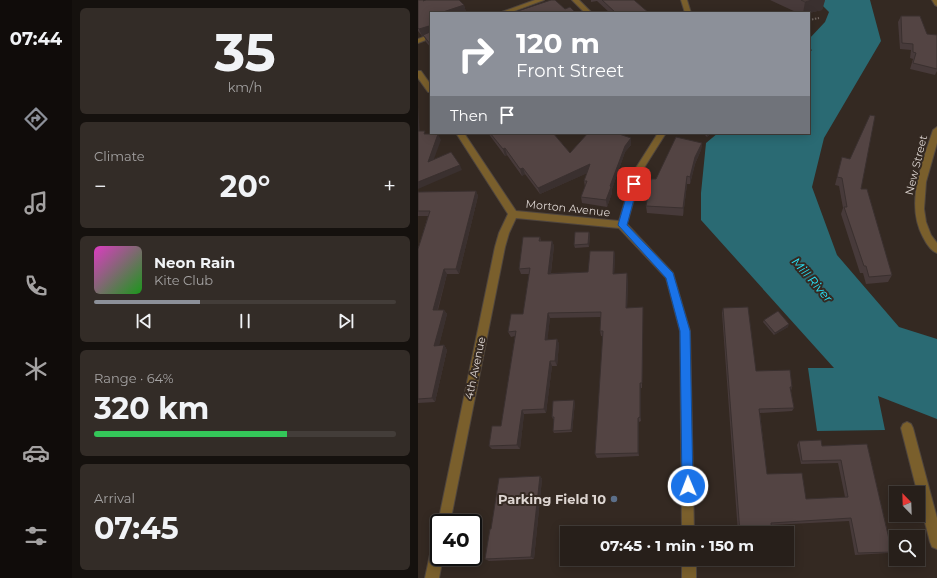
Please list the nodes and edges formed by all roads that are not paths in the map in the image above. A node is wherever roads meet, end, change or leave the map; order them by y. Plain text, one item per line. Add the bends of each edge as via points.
1 (541, 0) edge
2 (575, 0) edge
3 (684, 0) edge
4 (935, 0) edge
5 (937, 4) edge
6 (505, 12) edge
7 (588, 12) edge
8 (688, 12) edge
9 (430, 36) edge
10 (418, 41) edge
11 (418, 73) edge
12 (430, 89) edge
13 (937, 130) edge
14 (461, 134) edge
15 (661, 134) edge
16 (513, 214) junction
17 (622, 225) junction
18 (937, 250) edge
19 (907, 428) dead end
20 (446, 514) edge
21 (688, 526) edge
22 (937, 542) edge
23 (435, 566) edge
24 (689, 566) edge
25 (432, 578) edge
26 (689, 578) edge

1 - 6 street
2 - 7 street
3 - 8 street
4 - 5 street
9 - 10 street
11 - 12 street
13 - 18 street, New Street via 924,174 918,211 926,235
14 - 16 street, Morton Avenue
15 - 17 street via 638,171
16 - 17 street, Morton Avenue
16 - 20 street, 4th Avenue via 500,247
17 - 21 street via 670,276 685,331
19 - 22 street
23 - 25 street
24 - 26 street

